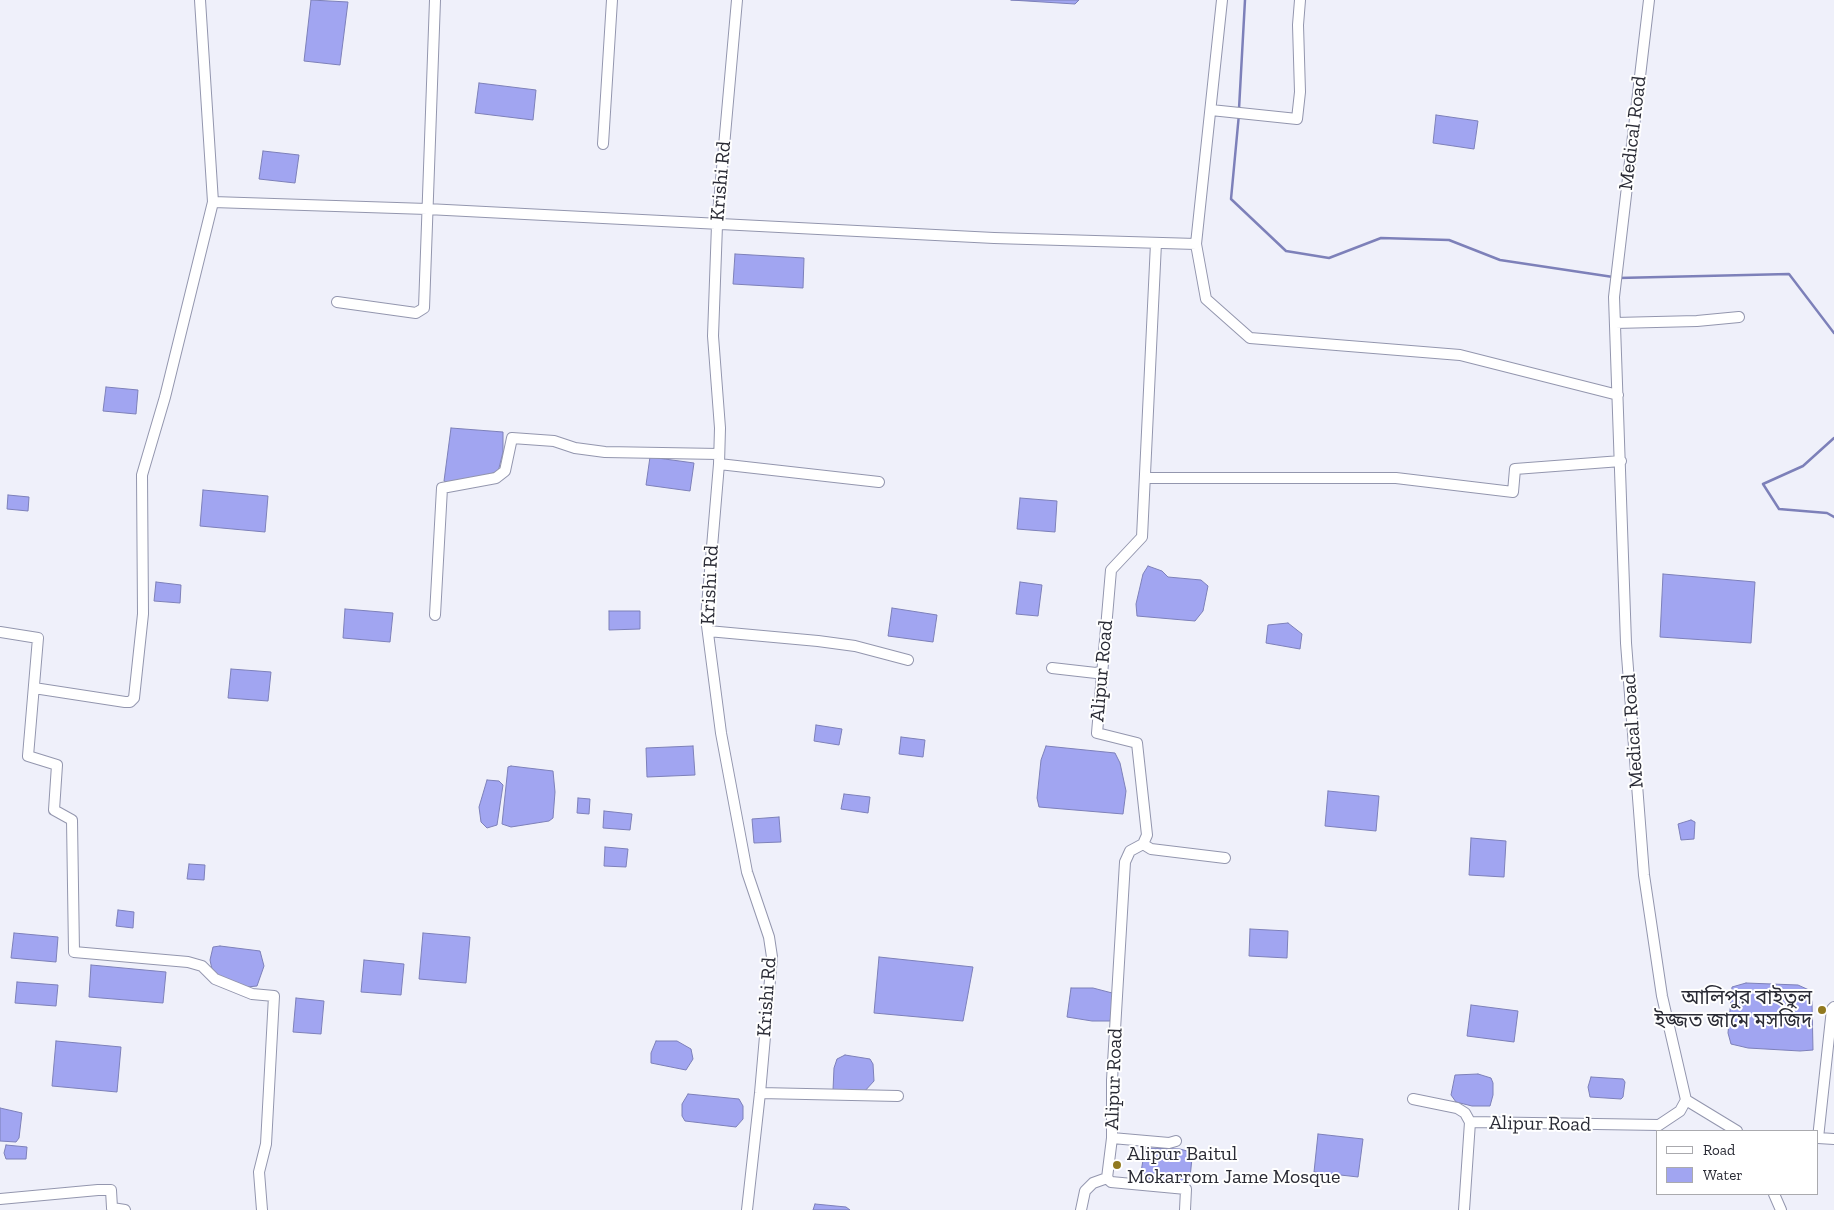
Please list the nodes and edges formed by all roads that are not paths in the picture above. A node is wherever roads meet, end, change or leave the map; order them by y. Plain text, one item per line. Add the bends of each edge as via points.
1 (200, 0) edge
2 (434, 0) edge
3 (612, 0) edge
4 (737, 0) edge
5 (1222, 0) edge
6 (1300, 0) edge
7 (1649, 0) edge
8 (1211, 110) junction
9 (603, 144) dead end
10 (213, 202) junction
11 (427, 209) junction
12 (717, 225) junction
13 (1156, 243) junction
14 (1196, 244) junction
15 (337, 302) dead end
16 (1739, 317) dead end
17 (1615, 323) junction
18 (1618, 395) junction
19 (719, 459) junction
20 (1621, 461) junction
21 (1145, 478) junction
22 (879, 482) dead end
23 (435, 615) dead end
24 (708, 631) junction
25 (0, 632) edge
26 (908, 660) dead end
27 (1052, 668) dead end
28 (1102, 671) junction
29 (34, 688) junction
30 (1143, 844) junction
31 (1225, 858) dead end
32 (1834, 1007) edge
33 (760, 1093) junction
34 (898, 1096) dead end
35 (1413, 1099) dead end
36 (1686, 1100) junction
37 (1470, 1122) junction
38 (1735, 1130) edge
39 (1819, 1130) edge
40 (1112, 1138) junction
41 (1819, 1138) edge
42 (1834, 1139) edge
43 (1176, 1141) dead end
44 (1107, 1178) junction
45 (1774, 1195) edge
46 (0, 1199) edge
47 (125, 1210) edge
48 (262, 1210) edge
49 (747, 1210) edge
50 (1081, 1210) edge
51 (1185, 1210) edge
52 (1464, 1210) edge
53 (1781, 1210) edge

1 - 10 street
2 - 11 street
3 - 9 street
4 - 12 street, Krishi Rd
5 - 8 street
6 - 8 street via 1297,119
7 - 17 street, Medical Road via 1614,297
8 - 14 street
10 - 11 street
10 - 29 street via 166,397 142,475 143,614 134,698 125,702
11 - 12 street
11 - 15 street via 425,303 422,311 416,313
12 - 13 street
12 - 19 street, Krishi Rd via 713,336 720,428
13 - 14 street
13 - 21 street, Alipur Road
14 - 18 street via 1206,299 1250,338 1460,355
16 - 17 street
17 - 18 street, Medical Road
18 - 20 street, Medical Road
19 - 22 street
19 - 23 street via 606,452 575,448 554,441 512,438 504,471 496,478 442,488
19 - 24 street, Krishi Rd via 706,618
20 - 21 street via 1515,469 1513,492 1396,478
20 - 36 street, Medical Road via 1626,643 1644,875 1662,996
21 - 28 street, Alipur Road via 1142,537 1111,570
24 - 26 street via 818,640
24 - 33 street, Krishi Rd via 721,733 747,872 769,937 772,957
25 - 29 street via 38,638
27 - 28 street
28 - 30 street, Alipur Road via 1097,733 1137,743 1147,822
29 - 48 street via 28,756 57,765 54,810 72,820 74,952 188,962 202,966 215,979 252,994 274,996 266,1144 259,1172
30 - 31 street via 1151,849
30 - 40 street, Alipur Road via 1130,851 1126,862 1112,1080
32 - 39 street
33 - 34 street
33 - 49 street, Krishi Rd
35 - 37 street via 1458,1108
36 - 37 street, Alipur Road via 1676,1114 1659,1125
36 - 38 street
37 - 52 street, Alipur Road
40 - 43 street
40 - 44 street, Alipur Road
41 - 42 street
44 - 50 street via 1093,1182 1085,1191
44 - 51 street via 1111,1182 1186,1189
45 - 53 street
46 - 47 street via 111,1190 112,1208

